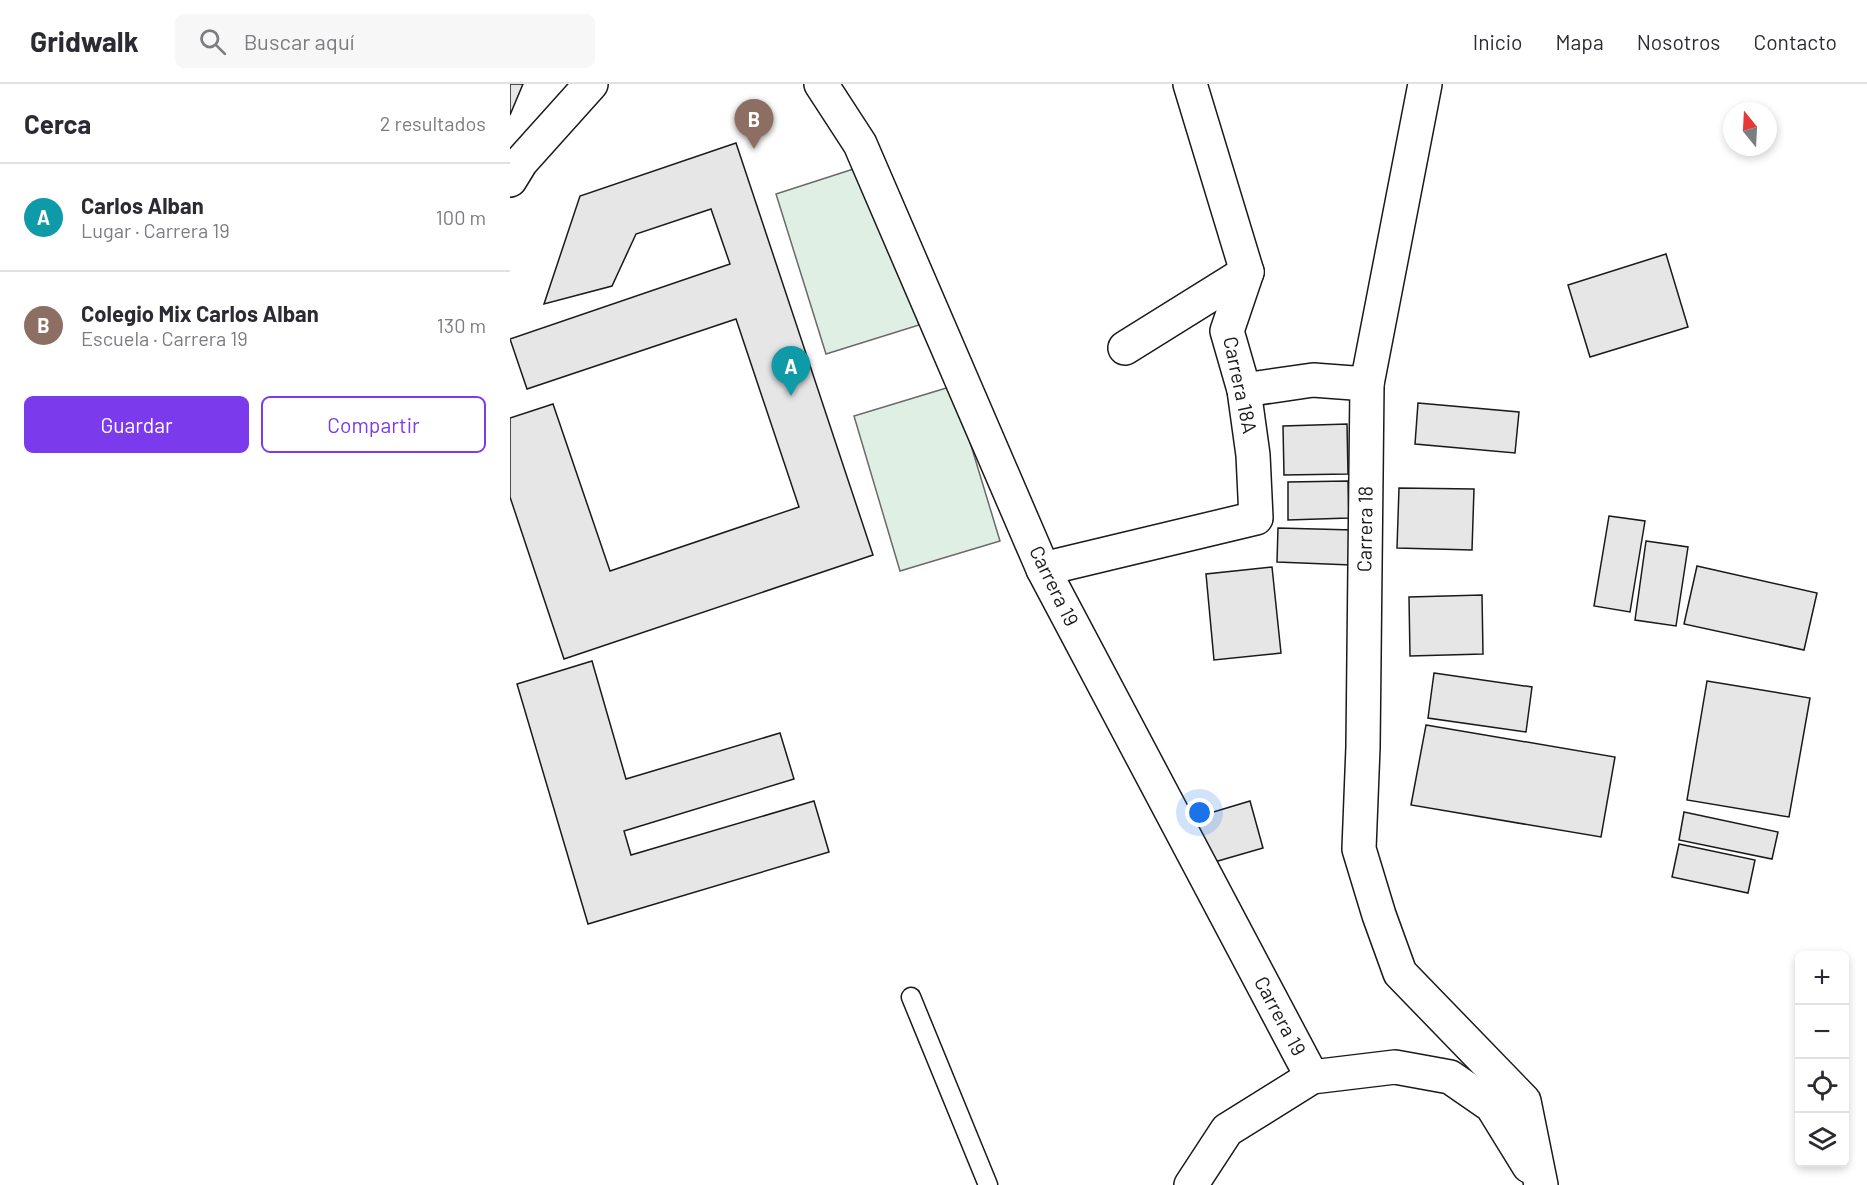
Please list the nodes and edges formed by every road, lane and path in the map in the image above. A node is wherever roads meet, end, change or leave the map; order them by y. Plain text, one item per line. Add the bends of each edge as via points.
1 (591, 84) edge
2 (821, 84) edge
3 (1190, 84) edge
4 (1425, 84) edge
5 (510, 180) edge
6 (1247, 272) junction
7 (1125, 348) dead end
8 (1367, 384) junction
9 (1244, 390) junction
10 (1043, 569) junction
11 (911, 997) dead end
12 (1312, 1077) junction
13 (988, 1185) edge
14 (1191, 1185) edge
15 (1540, 1185) edge

1 - 5 street via 521,162
2 - 10 street, Carrera 19 via 860,144
3 - 6 street
4 - 8 street, Carrera 18
6 - 7 street
6 - 9 street, Carrera 18A via 1227,331
8 - 9 street via 1313,380
8 - 15 street, Carrera 18 via 1359,849 1400,973 1524,1101
9 - 10 street, Carrera 18A via 1256,518
10 - 12 street, Carrera 19
11 - 13 lane
12 - 14 street via 1227,1130
12 - 15 street via 1395,1067 1450,1077 1492,1106

